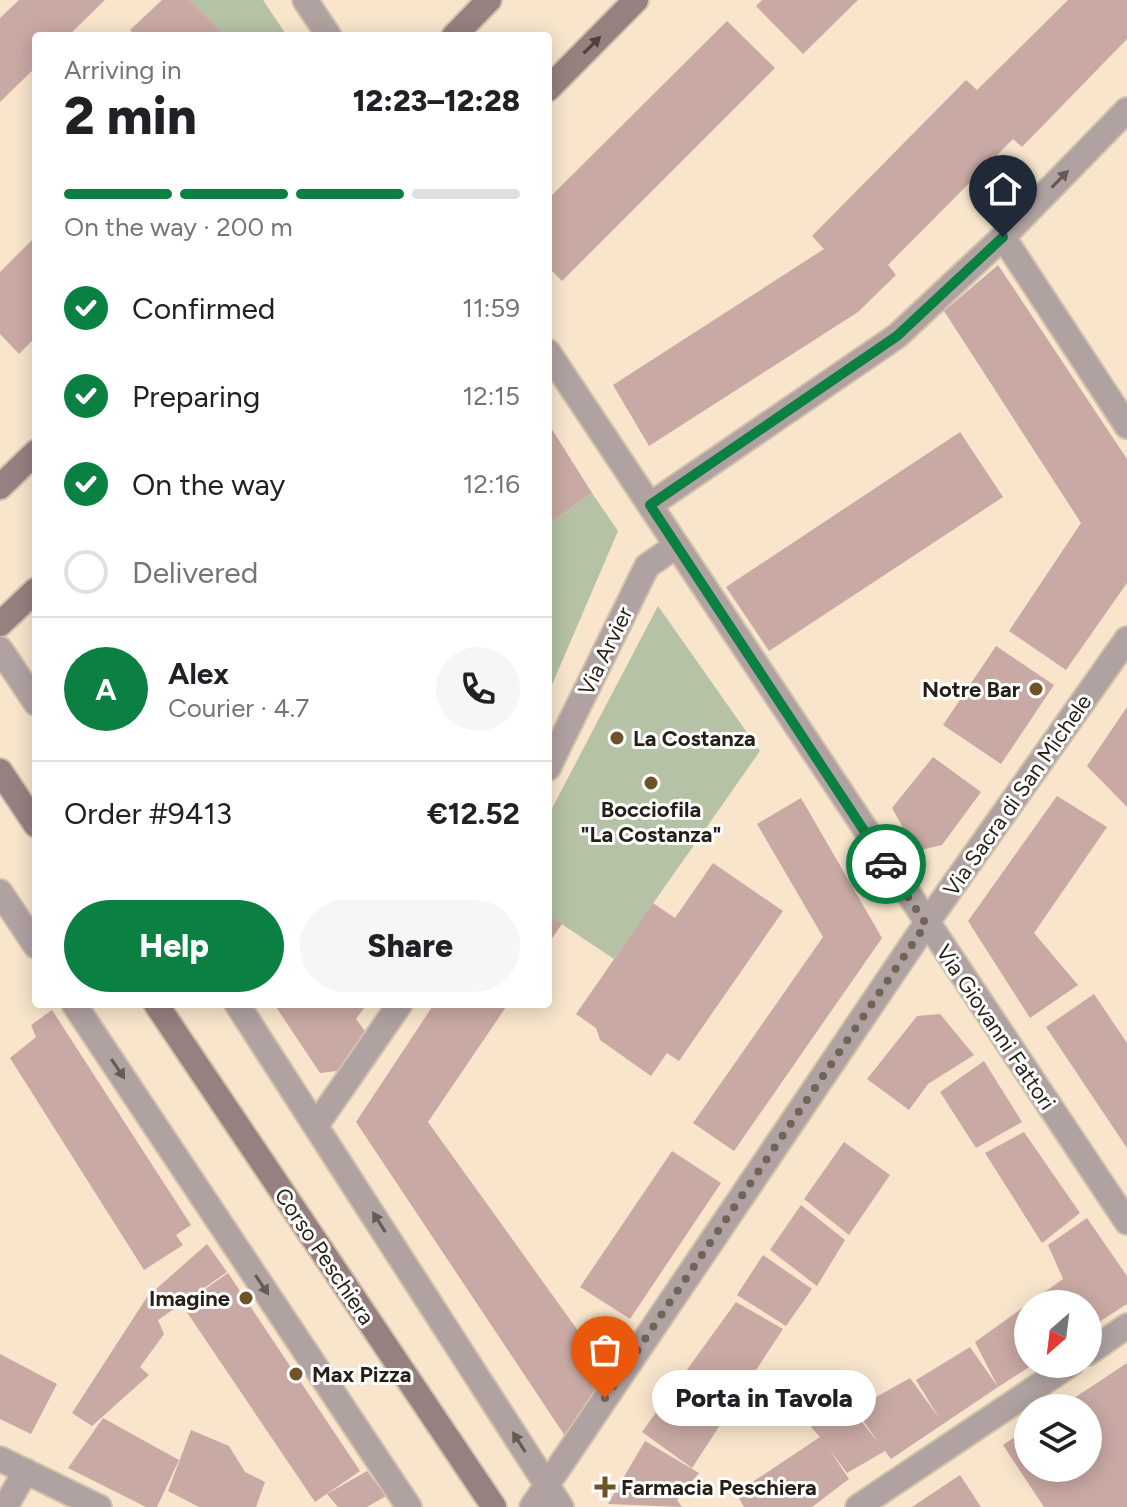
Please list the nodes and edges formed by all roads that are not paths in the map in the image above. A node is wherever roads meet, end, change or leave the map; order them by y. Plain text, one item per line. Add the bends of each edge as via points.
1 (305, 0) edge
2 (489, 0) edge
3 (636, 0) edge
4 (326, 32) edge
5 (458, 32) edge
6 (552, 85) edge
7 (1127, 110) edge
8 (1003, 237) junction
9 (552, 362) edge
10 (1127, 426) edge
11 (32, 456) edge
12 (0, 487) edge
13 (650, 505) junction
14 (676, 546) junction
15 (32, 594) edge
16 (0, 624) edge
17 (1127, 639) edge
18 (0, 649) edge
19 (32, 697) edge
20 (552, 760) edge
21 (0, 771) edge
22 (32, 819) edge
23 (0, 892) edge
24 (926, 924) junction
25 (32, 940) edge
26 (77, 1008) edge
27 (159, 1008) edge
28 (240, 1008) edge
29 (397, 1008) edge
30 (317, 1124) junction
31 (1127, 1222) edge
32 (1127, 1326) edge
33 (1102, 1343) edge
34 (1050, 1378) edge
35 (0, 1459) edge
36 (26, 1471) junction
37 (546, 1486) junction
38 (5, 1507) edge
39 (99, 1507) edge
40 (409, 1507) edge
41 (494, 1507) edge
42 (532, 1507) edge
43 (561, 1507) edge
44 (858, 1507) edge

1 - 4 street
2 - 5 main road
6 -> 3 main road
8 -> 7 street
8 - 10 street
8 - 13 street via 897,336
9 - 13 street, Via Giovanni Fattori
11 - 12 main road
13 - 14 street, Via Giovanni Fattori
14 - 20 street, Via Arvier via 647,566
14 - 24 street, Via Giovanni Fattori
15 - 16 main road
17 - 24 street, Via Sacra di San Michele
18 - 19 street
21 - 22 main road
23 - 25 street
24 - 31 street, Via Giovanni Fattori
24 - 37 street, Via Sacra di San Michele
26 -> 40 street
27 - 41 main road, Corso Peschiera
28 - 30 street
29 - 30 street
37 -> 30 street
32 - 33 street
34 - 44 street
35 - 36 street
36 - 38 street
36 - 39 street
37 - 42 street, Via Sacra di San Michele
37 - 43 street

